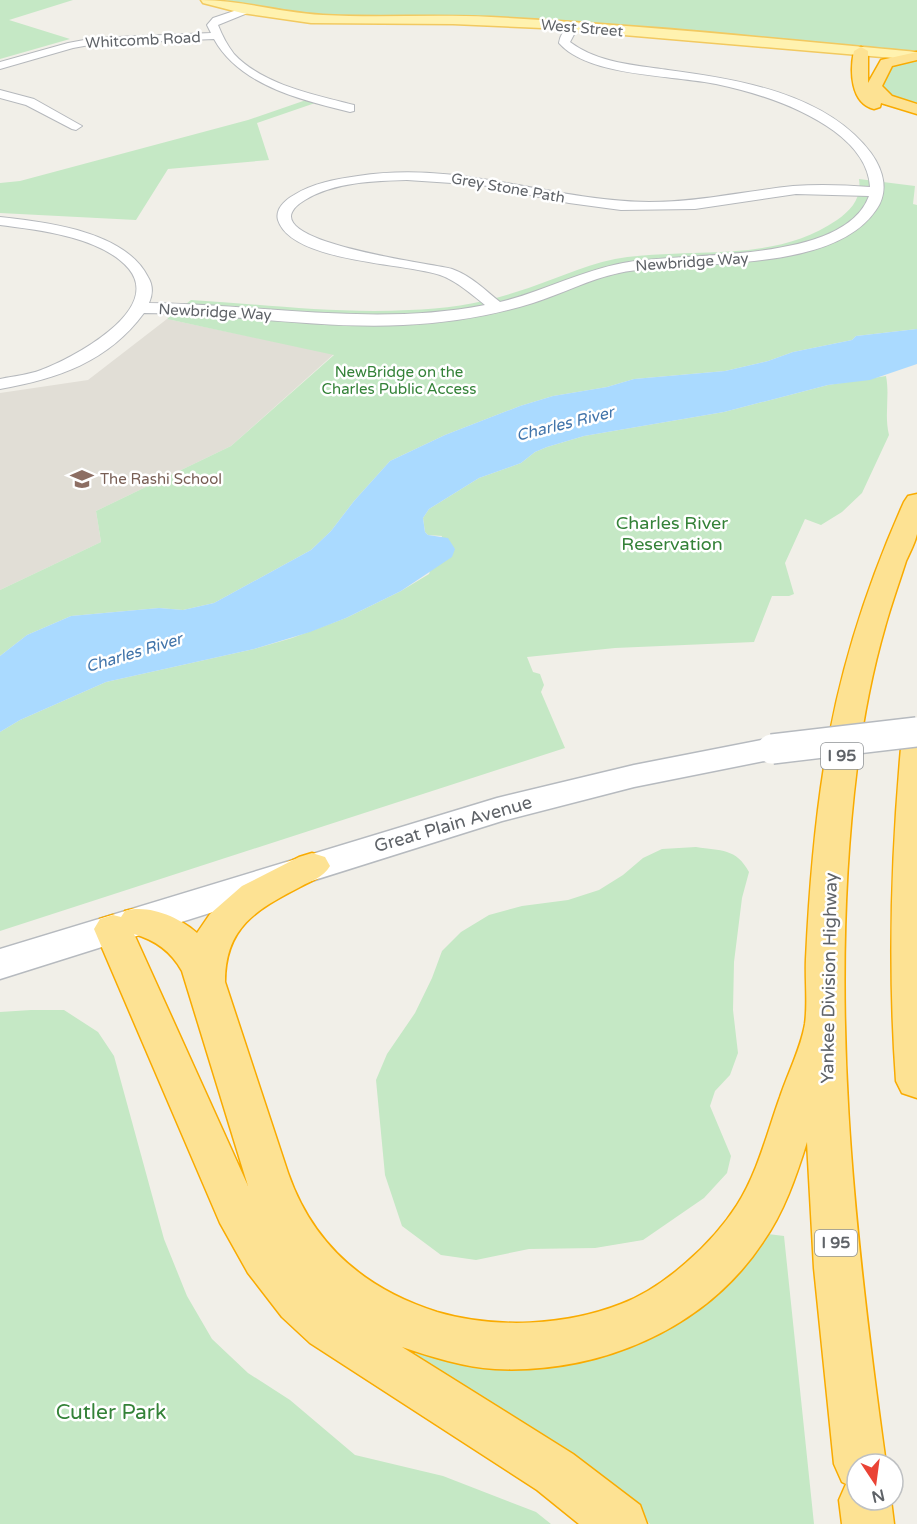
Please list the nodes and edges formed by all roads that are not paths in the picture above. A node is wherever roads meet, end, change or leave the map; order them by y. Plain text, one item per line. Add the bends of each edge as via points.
1 (214, 2) edge
2 (246, 10) junction
3 (214, 22) junction
4 (218, 36) junction
5 (580, 37) junction
6 (861, 51) junction
7 (917, 56) edge
8 (882, 58) junction
9 (0, 66) edge
10 (0, 94) edge
11 (350, 108) dead end
12 (917, 109) edge
13 (917, 125) edge
14 (76, 126) dead end
15 (878, 192) junction
16 (0, 221) edge
17 (140, 308) junction
18 (498, 308) junction
19 (0, 384) edge
20 (917, 502) edge
21 (917, 732) edge
22 (917, 748) edge
23 (312, 866) junction
24 (125, 925) junction
25 (0, 964) edge
26 (207, 984) junction
27 (826, 1020) junction
28 (917, 1081) edge
29 (859, 1452) edge
30 (621, 1524) edge

1 - 2 main road, West Street
1 - 3 street via 225,10
2 - 3 street
2 - 5 main road, West Street via 323,19 484,21
3 - 4 street
4 - 9 street, Whitcomb Road via 87,42
4 - 11 street via 235,60 259,76
5 - 6 main road, West Street
5 - 15 street via 606,63 742,88 810,111 859,146 874,172
6 - 8 main road, West Street
6 - 13 highway via 860,86 866,97
7 - 8 highway
8 - 12 highway via 875,90 888,100
10 - 14 street via 30,102
15 - 18 street, Newbridge Way via 872,207 857,222 806,247 748,258 625,267
15 - 18 street, Grey Stone Path via 796,190 706,203 633,206 587,202 468,179 396,176 316,189 286,208 289,227 308,242 340,252 444,271 473,286
16 - 17 street via 66,233 121,254 144,282
17 - 18 street, Newbridge Way via 366,321 429,318
17 - 19 street via 117,334 54,371
20 - 27 highway, Yankee Division Highway / I 95 via 870,627 844,743 830,883
21 - 23 main road, Great Plain Avenue, bridge via 772,750 577,789
22 - 28 highway via 910,924
23 - 24 main road, Great Plain Avenue
23 - 26 highway via 277,882 224,922 210,945
24 - 25 main road, Great Plain Avenue
24 - 26 highway via 164,929 186,944
24 - 30 highway via 236,1209 282,1284 327,1327 555,1472
26 - 27 highway via 268,1181 285,1220 310,1257 363,1303 404,1325 453,1340 504,1347 556,1345 630,1325 675,1298 714,1265 746,1230 769,1192
27 - 29 highway, Yankee Division Highway / I 95 via 832,1194

